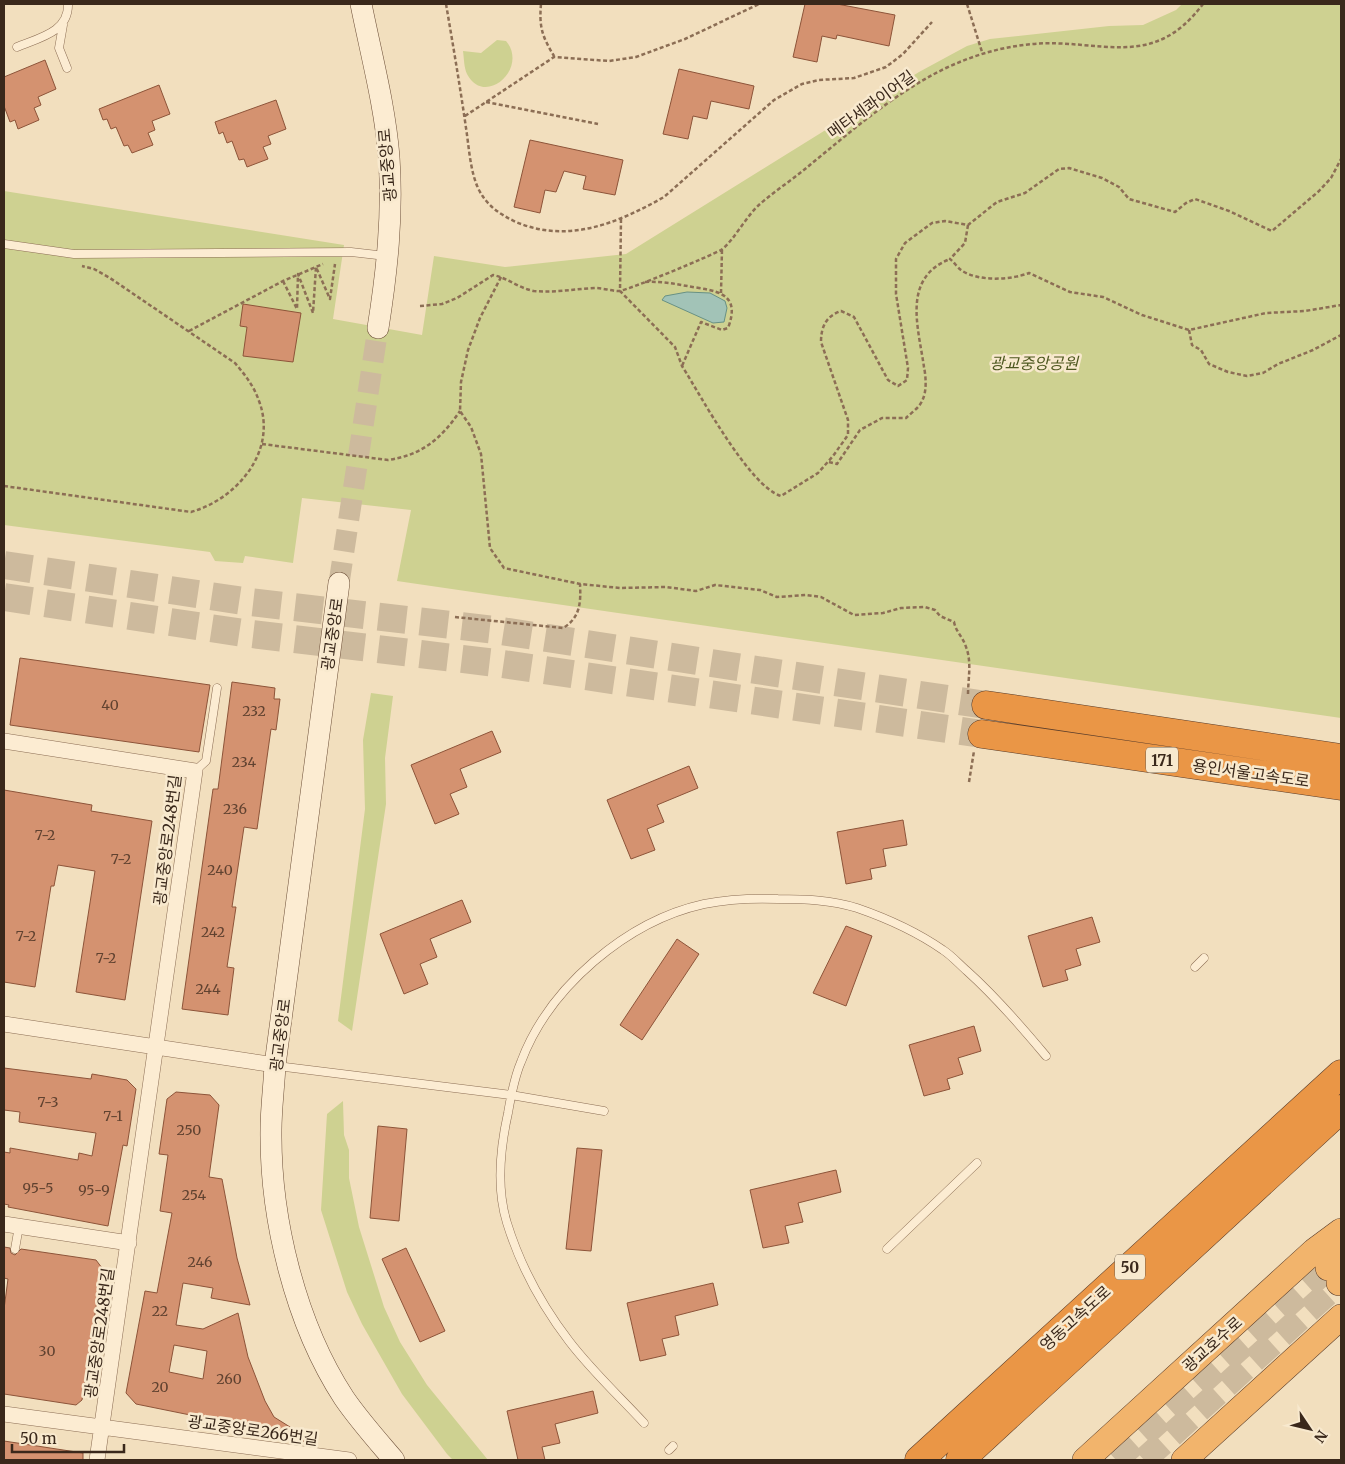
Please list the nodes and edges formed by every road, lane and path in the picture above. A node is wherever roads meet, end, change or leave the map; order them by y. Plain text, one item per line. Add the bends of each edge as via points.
1 (68, 4) edge
2 (361, 4) edge
3 (446, 4) edge
4 (541, 4) edge
5 (759, 4) edge
6 (966, 4) edge
7 (1203, 4) edge
8 (932, 22) dead end
9 (63, 24) junction
10 (18, 47) dead end
11 (982, 53) junction
12 (554, 57) junction
13 (67, 68) dead end
14 (486, 102) junction
15 (464, 116) junction
16 (598, 124) dead end
17 (1341, 159) edge
18 (622, 219) junction
19 (968, 225) junction
20 (4, 244) edge
21 (722, 249) junction
22 (389, 256) junction
23 (950, 259) junction
24 (73, 265) dead end
25 (316, 267) junction
26 (298, 274) junction
27 (501, 277) junction
28 (283, 281) junction
29 (641, 282) junction
30 (620, 291) junction
31 (721, 293) junction
32 (1341, 305) edge
33 (420, 306) dead end
34 (378, 328) tunnel mouth
35 (1189, 330) junction
36 (189, 331) junction
37 (1341, 336) edge
38 (682, 366) junction
39 (460, 411) junction
40 (262, 444) junction
41 (829, 462) junction
42 (4, 486) edge
43 (339, 583) tunnel mouth
44 (580, 584) junction
45 (456, 618) dead end
46 (217, 688) dead end
47 (976, 704) joint
48 (4, 741) edge
49 (978, 742) joint
50 (1341, 758) edge
51 (195, 771) junction
52 (969, 782) dead end
53 (1341, 786) edge
54 (1204, 958) dead end
55 (1195, 967) dead end
56 (4, 1024) edge
57 (156, 1046) junction
58 (1046, 1056) dead end
59 (275, 1065) junction
60 (1341, 1074) edge
61 (512, 1095) junction
62 (1341, 1109) edge
63 (604, 1111) dead end
64 (977, 1163) dead end
65 (11, 1226) edge
66 (1341, 1231) edge
67 (129, 1244) junction
68 (15, 1249) dead end
69 (887, 1250) dead end
70 (1341, 1316) edge
71 (4, 1414) edge
72 (644, 1423) dead end
73 (103, 1427) junction
74 (97, 1460) edge
75 (349, 1460) edge
76 (394, 1460) edge
77 (919, 1460) edge
78 (960, 1460) edge
79 (1085, 1460) edge
80 (1184, 1460) edge

1 - 9 lane
2 - 22 main road, 광교중앙로 via 389,155
3 - 15 path
4 - 12 path via 539,21 543,38
5 - 12 path via 685,39 636,57 609,60
6 - 11 path
7 - 11 path, 메타세콰이어길 via 1182,27 1137,48 1032,44
8 - 18 path via 886,68 854,78 802,84 774,100 664,197
9 - 10 lane
9 - 13 lane via 59,48
11 - 21 path, 메타세콰이어길 via 912,85 872,114 761,203
12 - 14 path
14 - 15 path
14 - 16 path
15 - 18 path via 477,186 496,212 529,227 560,232 598,227
17 - 19 path via 1331,178 1319,191 1272,231 1195,199 1175,212 1143,205 1129,199 1118,187 1102,178 1069,168 1059,168 1024,193 997,202
18 - 30 path
19 - 23 path via 965,243
19 - 41 path via 945,221 932,223 905,243 896,259 896,294 908,368 904,384 893,385 888,380 854,316 841,311 834,313 824,325 822,342 848,428 845,440
20 - 22 lane via 74,254 351,252
21 - 29 path
21 - 31 path
22 - 34 main road, 광교중앙로
23 - 35 path via 962,271 992,279 1014,279 1029,273 1070,292 1103,297
23 - 41 path via 935,265 921,284 916,307 926,380 923,401 906,418 882,418 860,430 837,464
24 - 36 path via 94,269 110,278
25 - 25 path via 320,275 330,299 336,259
25 - 26 path
25 - 26 path via 313,312
26 - 28 path
26 - 28 path via 297,310
27 - 30 path via 516,287 534,290 560,292 597,288
27 - 33 path via 493,275 442,304
27 - 39 path via 468,350 461,382
28 - 36 path
29 - 30 path
29 - 31 path via 666,281
30 - 38 path via 675,347
31 - 38 path via 731,305 728,328 722,330 701,322
32 - 35 path via 1266,312
35 - 37 path via 1192,345 1201,350 1209,364 1247,376 1263,374
36 - 40 path via 235,363 250,381 260,403 264,426
38 - 41 path via 752,475 767,490 780,496 786,494
39 - 40 path via 443,433 408,457 388,460
39 - 44 path via 471,427 481,454 490,548 497,561 510,570
40 - 42 path via 253,467 242,481 206,507 191,512
43 - 59 main road, 광교중앙로
44 - 45 path via 576,618 563,628
44 - 47 path via 696,591 707,586 725,585 760,590 777,597 821,597 854,614 883,613 901,608 935,610 954,622 965,644
46 - 51 lane via 206,761
47 - 50 highway, 용인서울고속도로 / 171
48 - 51 street, 광교중앙로248번길
49 - 52 path
49 - 53 highway, 용인서울고속도로 / 171
51 - 57 street, 광교중앙로248번길
54 - 55 lane
56 - 57 street
57 - 59 street
57 - 67 street, 광교중앙로248번길
58 - 61 lane via 985,988 944,950 900,926 855,908 818,900 730,899 701,905 653,923 589,966 542,1022 522,1059
59 - 61 lane
59 - 76 main road, 광교중앙로 via 270,1129 274,1196 293,1281 317,1345 344,1397
60 - 77 highway, 영동고속도로 / 50
61 - 63 lane
61 - 72 lane via 500,1163 507,1224 536,1289 570,1342
62 - 78 highway, 영동고속도로 / 50
64 - 69 lane
65 - 67 street
65 - 68 lane
66 - 79 highway, 광교호수로 via 1314,1251
67 - 73 street, 광교중앙로248번길
70 - 80 highway
71 - 73 street, 광교중앙로266번길
73 - 74 street, 광교중앙로248번길
73 - 75 street, 광교중앙로266번길

